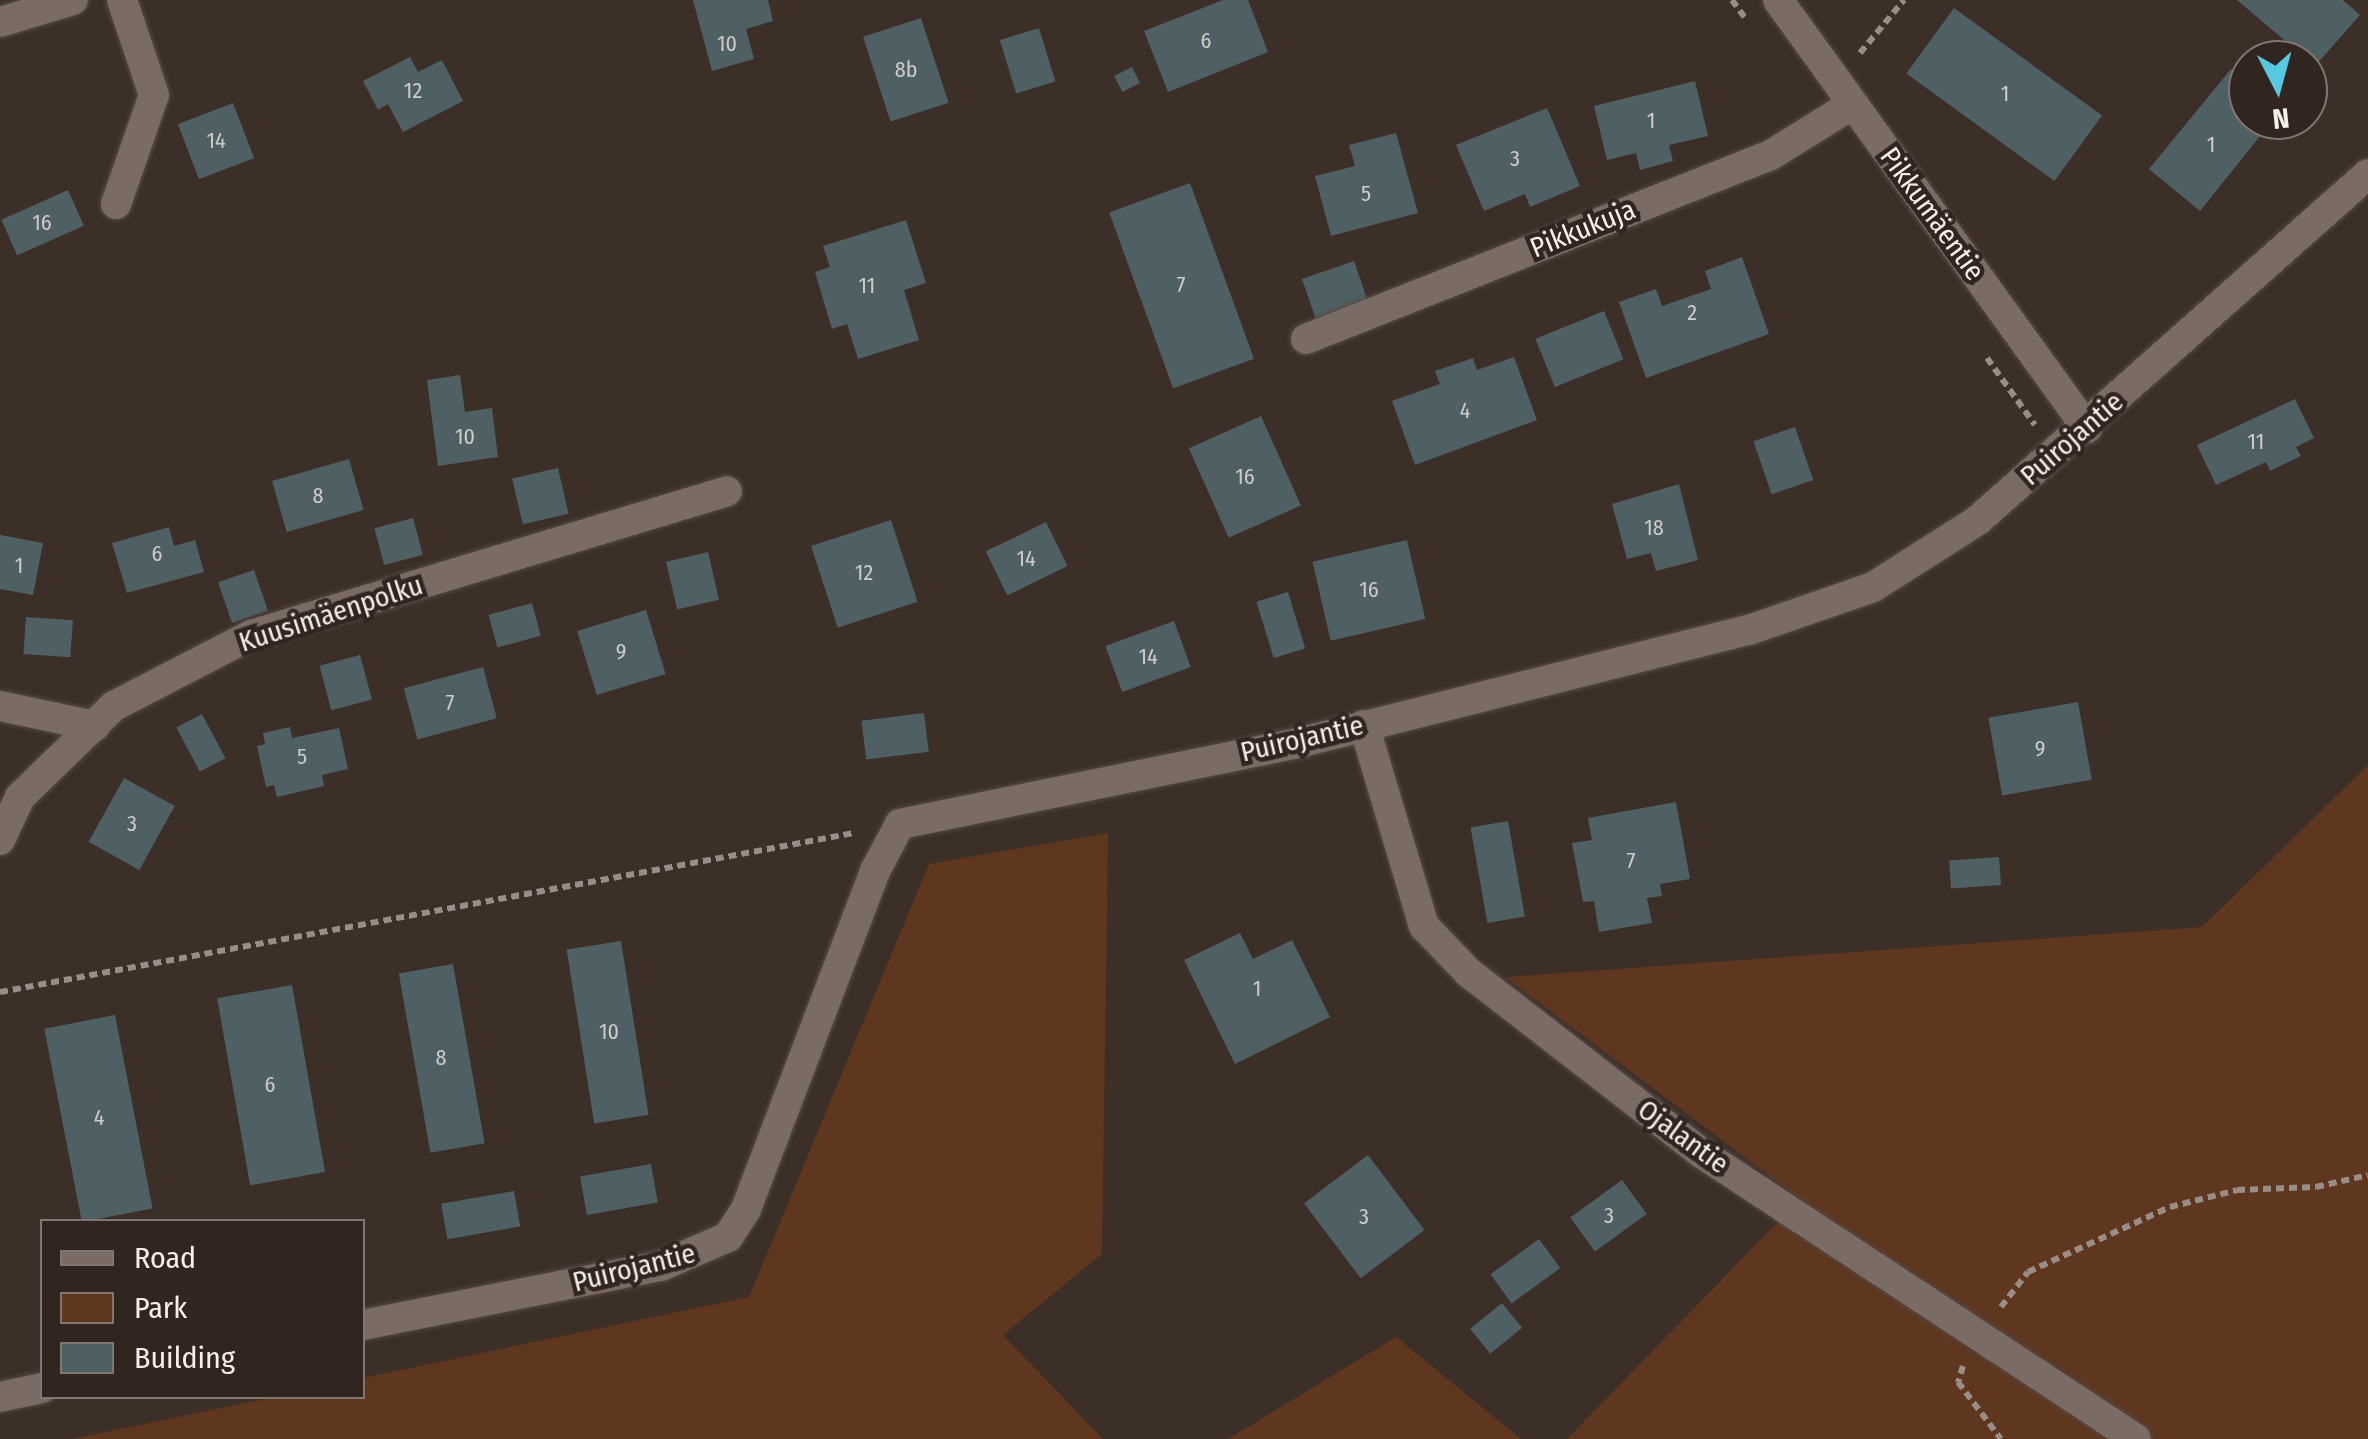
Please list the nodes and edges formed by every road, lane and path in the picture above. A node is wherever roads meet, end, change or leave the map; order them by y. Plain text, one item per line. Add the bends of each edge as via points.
1 (73, 0) edge
2 (122, 0) edge
3 (1778, 0) edge
4 (1904, 0) edge
5 (32, 6) edge
6 (0, 22) edge
7 (1844, 92) junction
8 (2368, 174) edge
9 (116, 204) dead end
10 (1306, 339) dead end
11 (2087, 428) junction
12 (727, 492) dead end
13 (0, 706) edge
14 (1364, 725) junction
15 (95, 726) junction
16 (900, 824) junction
17 (0, 840) edge
18 (0, 992) edge
19 (2368, 1175) edge
20 (365, 1324) edge
21 (1975, 1333) junction
22 (40, 1388) edge
23 (0, 1397) edge
24 (2001, 1439) edge
25 (2136, 1439) edge

1 - 5 street
2 - 9 street via 154,95
3 - 7 street, Pikkumäentie
4 - 7 path
5 - 6 street
7 - 10 street, Pikkukuja via 1768,156
7 - 11 street, Pikkumäentie
8 - 11 street, Puirojantie
11 - 14 street, Puirojantie via 1978,520 1873,587 1749,630
12 - 15 street, Kuusimäenpolku via 251,636 114,706
13 - 15 street
14 - 16 street, Puirojantie
14 - 21 street, Ojalantie via 1424,926 1468,972 1702,1154
15 - 17 street, Kuusimäenpolku via 20,797
16 - 18 path
16 - 20 street, Puirojantie via 875,871 746,1208 728,1237 661,1266
19 - 21 path via 2238,1190 2154,1213 2028,1272
21 - 24 path via 1958,1382
21 - 25 street, Ojalantie
22 - 23 street

